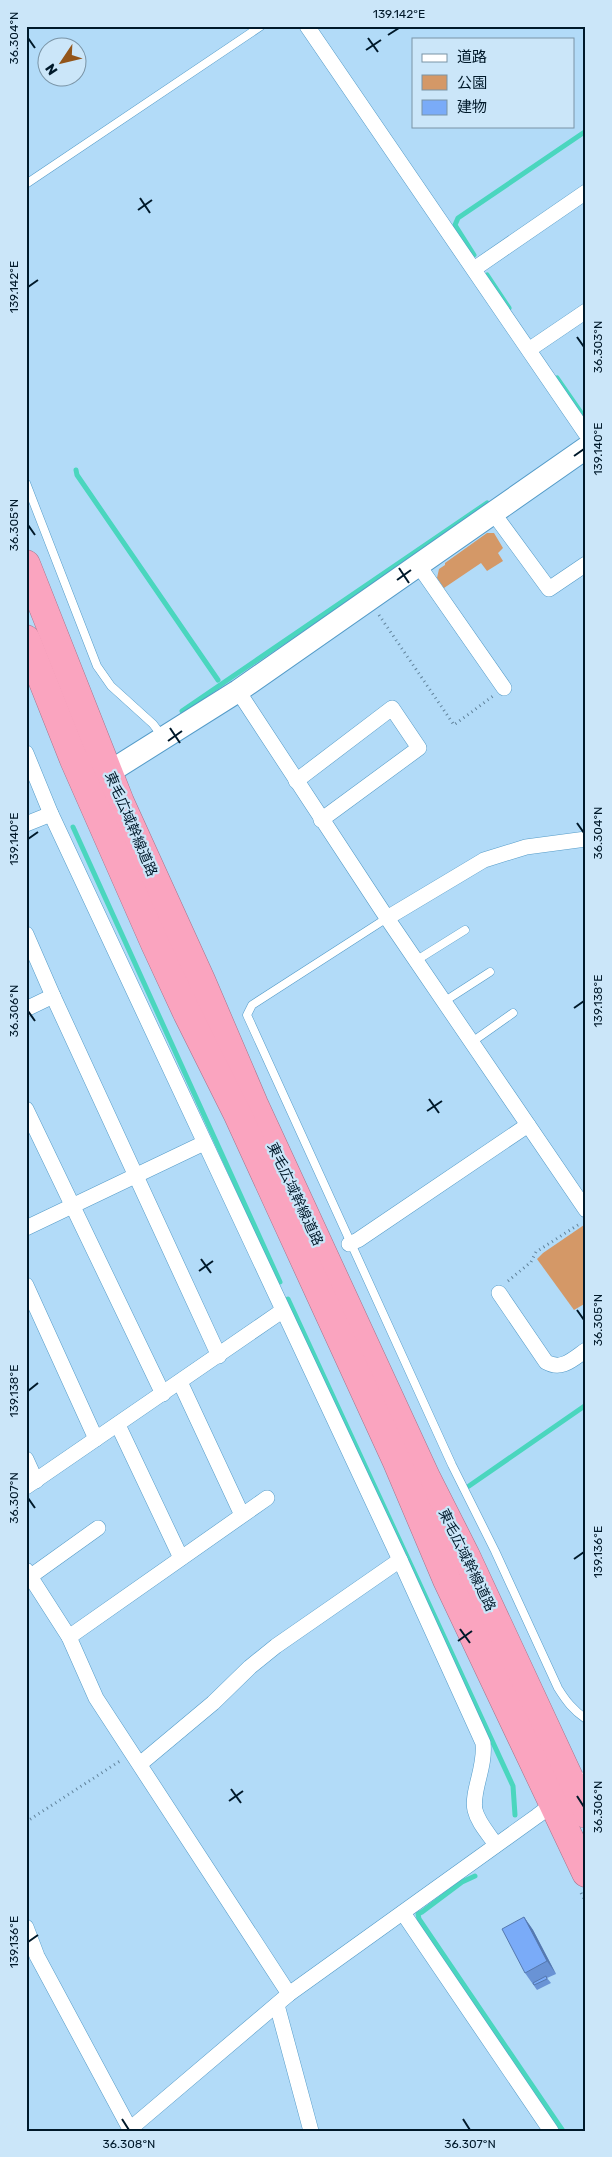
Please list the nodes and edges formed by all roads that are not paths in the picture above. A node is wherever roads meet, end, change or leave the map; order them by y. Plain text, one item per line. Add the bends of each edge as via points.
1 (261, 26) edge
2 (307, 26) edge
3 (26, 184) edge
4 (586, 192) edge
5 (474, 269) junction
6 (586, 310) edge
7 (530, 349) junction
8 (586, 434) edge
9 (586, 448) edge
10 (26, 483) edge
11 (494, 514) junction
12 (26, 564) edge
13 (586, 564) edge
14 (419, 566) junction
15 (26, 639) edge
16 (504, 688) road end
17 (238, 691) junction
18 (163, 738) junction
19 (26, 753) edge
20 (109, 773) junction
21 (296, 781) junction
22 (86, 786) junction
23 (51, 814) junction
24 (321, 820) junction
25 (26, 824) edge
26 (586, 839) edge
27 (387, 918) junction
28 (465, 930) dead end
29 (26, 934) edge
30 (417, 960) junction
31 (490, 972) dead end
32 (53, 996) junction
33 (445, 1001) junction
34 (26, 1009) edge
35 (513, 1013) dead end
36 (472, 1042) junction
37 (26, 1109) edge
38 (528, 1124) junction
39 (204, 1143) junction
40 (136, 1174) junction
41 (73, 1207) junction
42 (586, 1210) edge
43 (26, 1228) edge
44 (349, 1244) junction
45 (26, 1286) edge
46 (500, 1294) road end
47 (282, 1311) junction
48 (586, 1350) edge
49 (219, 1356) junction
50 (180, 1382) junction
51 (162, 1394) junction
52 (118, 1425) junction
53 (96, 1440) junction
54 (26, 1459) edge
55 (31, 1484) edge
56 (267, 1498) dead end
57 (242, 1515) junction
58 (98, 1528) dead end
59 (181, 1558) junction
60 (400, 1560) junction
61 (29, 1573) edge
62 (68, 1637) junction
63 (586, 1719) edge
64 (136, 1758) junction
65 (570, 1791) edge
66 (586, 1814) edge
67 (496, 1844) junction
68 (586, 1873) edge
69 (403, 1912) junction
70 (26, 1927) edge
71 (289, 1994) junction
72 (277, 2005) junction
73 (131, 2130) edge
74 (311, 2131) edge
75 (551, 2131) edge

1 - 3 lane
2 - 5 street
4 - 5 street
5 - 7 street
6 - 7 street
7 - 8 street
9 - 11 street
10 - 18 lane via 97,666 111,686 153,724
11 - 13 street via 549,589
11 - 14 street
12 - 20 highway, 東毛広域幹線道路
14 - 16 street
14 - 17 street
15 - 22 highway, 東毛広域幹線道路
17 - 18 street
17 - 21 street
18 - 20 street
19 - 23 street
20 - 22 street
20 - 65 highway, 東毛広域幹線道路 via 254,1104
21 - 24 street
21 - 24 street via 392,708 419,748
22 - 65 highway, 東毛広域幹線道路 via 183,1004 237,1113 397,1462 447,1580
23 - 25 street
23 - 39 street
24 - 27 street
26 - 27 street via 526,847 484,860
27 - 30 street
27 - 44 lane via 252,1005 247,1015
28 - 30 lane
29 - 32 street
30 - 33 street
31 - 33 lane
32 - 34 street
32 - 40 street
33 - 36 street
35 - 36 lane
36 - 38 street
37 - 41 street
38 - 42 street
38 - 44 street
39 - 40 street
39 - 47 street
40 - 41 street
40 - 49 street
41 - 43 street
41 - 51 street
44 - 63 lane via 558,1688 566,1702
45 - 53 street
46 - 48 street via 546,1362 563,1366
47 - 49 street
47 - 60 street
49 - 50 street
50 - 51 street
50 - 57 street
51 - 52 street
52 - 53 street
52 - 59 street
53 - 55 street
54 - 55 street
56 - 57 street
57 - 59 street
58 - 61 street
59 - 62 street
60 - 64 street via 276,1646 213,1703
60 - 67 street via 483,1744 484,1757 475,1811
61 - 62 street
62 - 64 street via 96,1698
64 - 71 street
65 - 66 highway, 東毛広域幹線道路
65 - 67 street
65 - 68 highway, 東毛広域幹線道路
67 - 69 street
69 - 71 street
69 - 75 street
70 - 73 street via 37,1956
71 - 72 street
72 - 73 street
72 - 74 street

